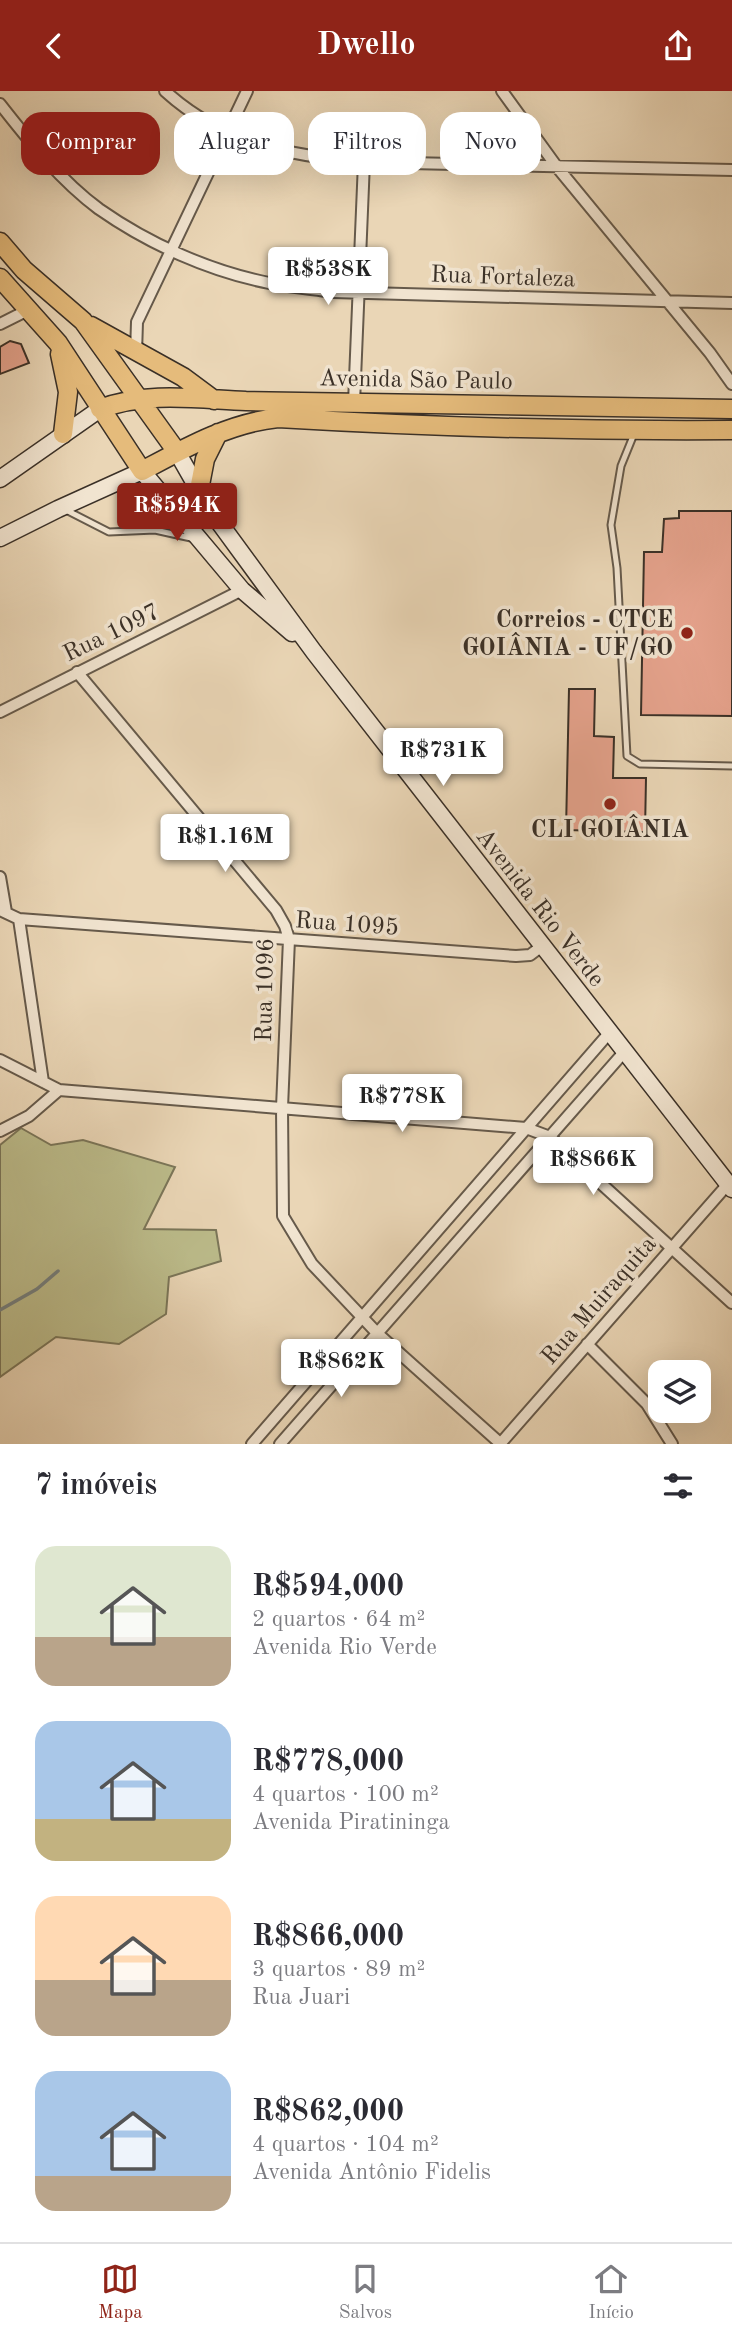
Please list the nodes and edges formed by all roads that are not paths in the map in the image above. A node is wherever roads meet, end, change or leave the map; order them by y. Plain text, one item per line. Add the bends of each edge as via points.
1 (165, 91) edge
2 (247, 91) edge
3 (502, 91) edge
4 (0, 104) edge
5 (193, 112) edge
6 (238, 112) edge
7 (426, 164) edge
8 (557, 167) junction
9 (732, 170) edge
10 (208, 175) edge
11 (363, 175) edge
12 (0, 242) edge
13 (172, 250) junction
14 (0, 278) edge
15 (357, 293) junction
16 (667, 302) junction
17 (732, 303) edge
18 (29, 310) junction
19 (83, 321) junction
20 (0, 324) edge
21 (58, 343) junction
22 (136, 353) junction
23 (732, 384) edge
24 (139, 398) junction
25 (214, 400) junction
26 (354, 403) junction
27 (100, 409) junction
28 (732, 409) edge
29 (732, 424) edge
30 (709, 430) junction
31 (732, 430) edge
32 (636, 431) junction
33 (218, 433) junction
34 (63, 434) junction
35 (177, 452) junction
36 (142, 471) junction
37 (0, 479) edge
38 (199, 491) junction
39 (61, 507) junction
40 (0, 538) edge
41 (198, 539) junction
42 (242, 590) junction
43 (314, 652) junction
44 (77, 672) junction
45 (0, 712) edge
46 (732, 766) edge
47 (0, 877) edge
48 (3, 911) edge
49 (19, 919) junction
50 (289, 939) junction
51 (542, 946) junction
52 (610, 1032) junction
53 (625, 1051) junction
54 (0, 1060) edge
55 (43, 1082) junction
56 (59, 1090) junction
57 (282, 1108) junction
58 (526, 1128) junction
59 (0, 1131) edge
60 (550, 1137) junction
61 (730, 1186) edge
62 (672, 1247) junction
63 (732, 1303) edge
64 (361, 1316) junction
65 (378, 1333) junction
66 (587, 1344) junction
67 (252, 1444) edge
68 (280, 1444) edge
69 (501, 1444) edge
70 (672, 1444) edge

1 - 5 street
2 - 6 street
3 - 8 street
4 - 13 street, Rua Fortaleza via 58,172 97,207
7 - 8 street
8 - 9 street
8 - 16 street
10 - 13 street
11 - 15 street
12 - 19 main road via 24,270
13 - 15 street, Rua Fortaleza via 215,269 269,283
13 - 22 street via 137,322
14 - 18 main road
15 - 16 street, Rua Fortaleza
15 - 26 street
16 - 17 street, Rua Fortaleza
16 - 23 street
18 - 20 street
18 - 21 main road
19 - 22 main road
19 - 24 main road
21 - 27 main road
21 - 34 main road via 68,392
22 - 25 main road via 183,377
24 - 25 main road, Avenida São Paulo
24 - 27 main road, Avenida São Paulo
24 - 35 main road
25 - 26 main road, Avenida São Paulo
26 - 28 main road, Avenida São Paulo
27 - 34 street
27 - 36 main road
29 - 30 main road
30 - 31 main road, Avenida São Paulo
30 - 32 main road, Avenida São Paulo
32 - 33 main road, Avenida São Paulo via 278,418
32 - 46 lane via 621,466 611,525 627,756 640,764
33 - 35 main road, Avenida São Paulo
33 - 38 main road via 205,459
34 - 37 street
35 - 36 main road, Avenida São Paulo
35 - 38 street, Avenida Rio Verde
36 - 39 street
36 - 41 street, Avenida Rio Verde
38 - 43 street, Avenida Rio Verde
39 - 40 street
39 - 41 lane via 109,532 155,530
41 - 42 street, Avenida Rio Verde
42 - 43 street, Avenida Rio Verde
42 - 44 street, Rua 1097
43 - 51 street, Avenida Rio Verde
44 - 45 street, Rua 1097
44 - 50 street, Rua 1096 via 276,910
47 - 48 street
48 - 49 street
49 - 50 street, Rua 1095
49 - 55 street
50 - 51 street, Rua 1095 via 516,956
50 - 57 street, Rua 1096
51 - 52 street, Avenida Rio Verde
52 - 53 street, Avenida Rio Verde
52 - 58 street
53 - 60 street
53 - 61 street, Avenida Rio Verde
54 - 55 street
55 - 56 street
56 - 57 street
56 - 59 street via 29,1116
57 - 58 street
57 - 64 street, Rua 1096 via 283,1216 312,1264
58 - 60 street
58 - 64 street
60 - 62 street
60 - 65 street
61 - 62 street, Rua Muiraquita
62 - 63 street
62 - 66 street, Rua Muiraquita
64 - 65 street
64 - 67 street
65 - 68 street
65 - 69 street
66 - 69 street, Rua Muiraquita
66 - 70 street via 647,1404

